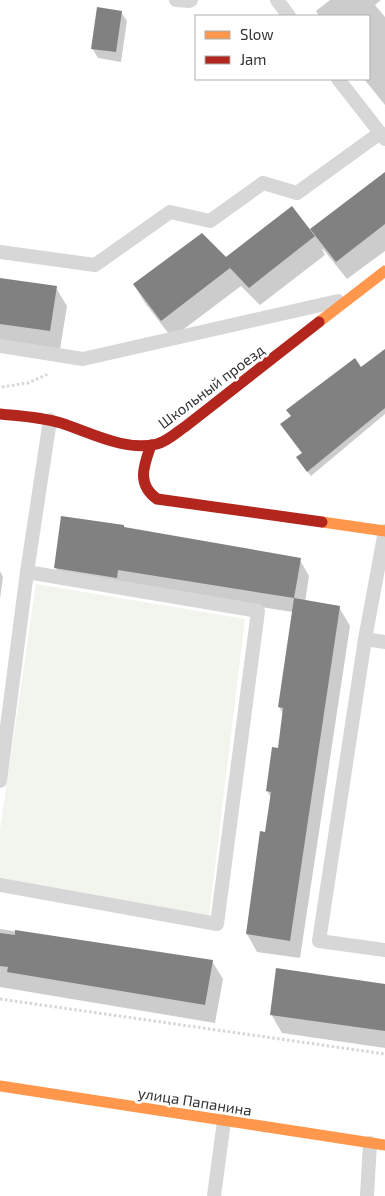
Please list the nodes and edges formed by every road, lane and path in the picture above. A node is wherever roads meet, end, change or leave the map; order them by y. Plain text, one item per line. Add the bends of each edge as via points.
1 (176, 0) edge
2 (191, 0) edge
3 (277, 0) edge
4 (288, 15) edge
5 (339, 80) edge
6 (383, 136) edge
7 (0, 252) edge
8 (385, 271) edge
9 (351, 298) junction
10 (0, 346) edge
11 (52, 372) dead end
12 (0, 387) edge
13 (0, 414) edge
14 (50, 420) junction
15 (151, 445) junction
16 (385, 531) edge
17 (28, 572) junction
18 (365, 639) junction
19 (385, 642) edge
20 (0, 781) edge
21 (0, 885) edge
22 (385, 950) edge
23 (0, 999) edge
24 (385, 1054) edge
25 (0, 1086) edge
26 (224, 1121) junction
27 (370, 1143) junction
28 (385, 1145) edge
29 (214, 1196) edge
30 (367, 1196) edge

1 - 2 lane
3 - 4 lane
5 - 6 lane
6 - 7 lane via 297,193 263,182 210,221 170,212 95,265
8 - 9 street, Школьный проезд
9 - 10 lane via 83,358
9 - 15 street, Школьный проезд via 174,435
11 - 12 path via 28,383
13 - 14 street, Школьный проезд
14 - 15 street, Школьный проезд via 130,445
14 - 17 lane
15 - 16 street via 143,474 148,492 157,499
16 - 18 lane
17 - 20 lane
17 - 21 lane via 258,611 217,924
18 - 19 lane
18 - 22 lane via 319,941
23 - 24 path
25 - 26 street, улица Папанина
26 - 27 street, улица Папанина
26 - 29 lane
27 - 28 street, улица Папанина
27 - 30 lane

